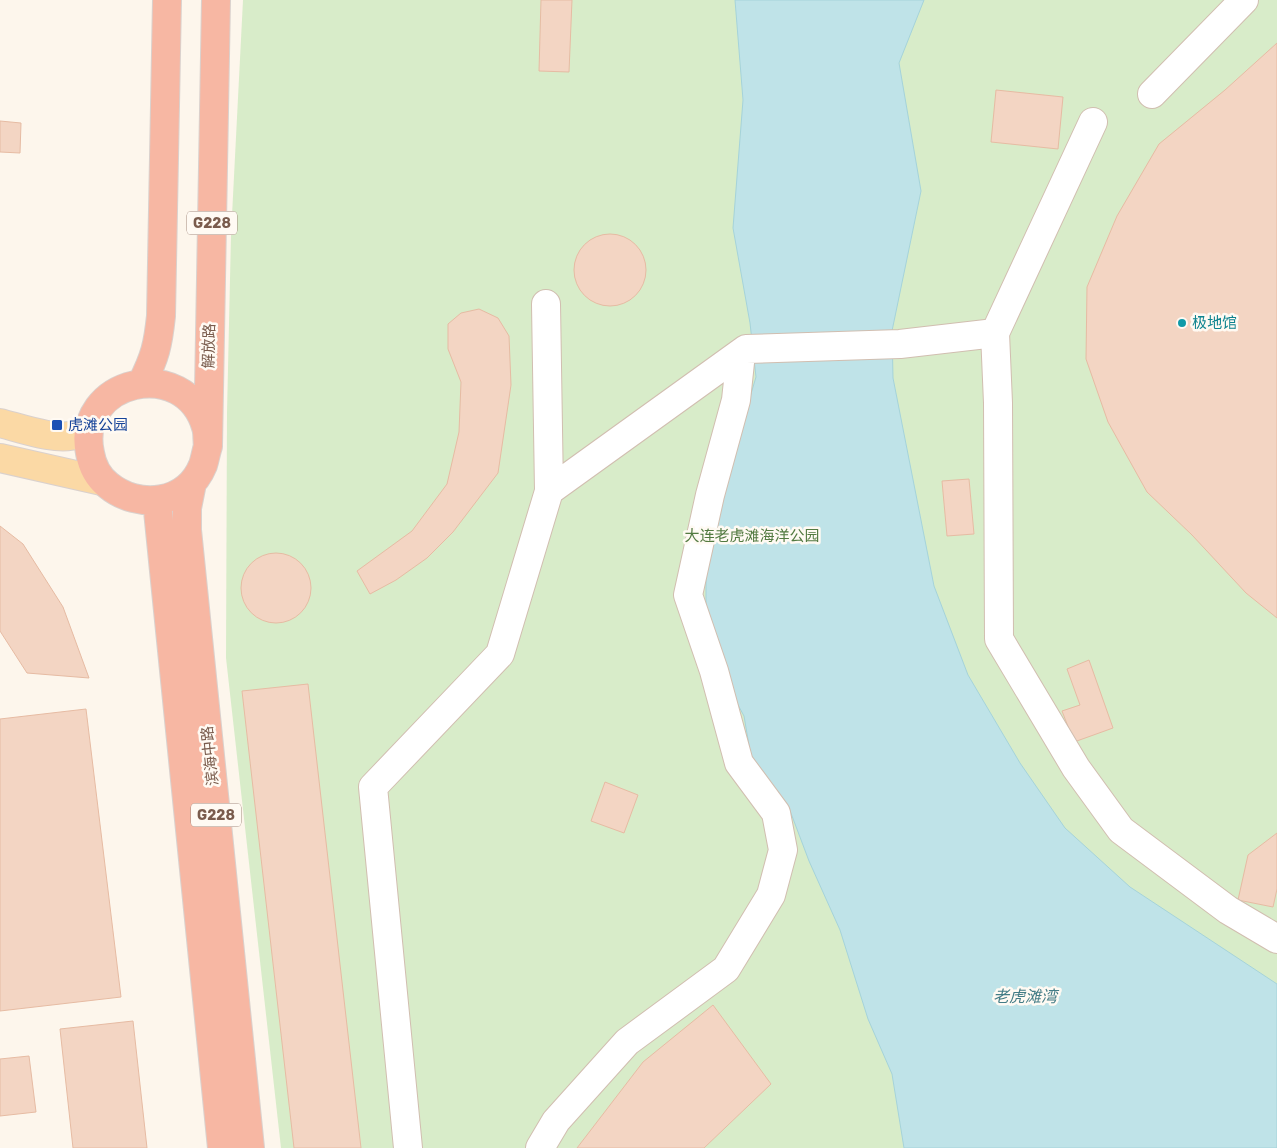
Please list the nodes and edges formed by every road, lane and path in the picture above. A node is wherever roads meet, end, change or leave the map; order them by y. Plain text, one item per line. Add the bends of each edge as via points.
1 (167, 0) edge
2 (216, 0) edge
3 (1243, 1) edge
4 (1152, 94) dead end
5 (1093, 122) dead end
6 (546, 304) dead end
7 (995, 333) junction
8 (743, 351) junction
9 (142, 383) junction
10 (0, 423) edge
11 (91, 424) junction
12 (208, 446) junction
13 (0, 458) edge
14 (102, 481) junction
15 (192, 483) junction
16 (549, 491) junction
17 (157, 501) junction
18 (1277, 939) edge
19 (222, 1148) edge
20 (250, 1148) edge
21 (408, 1148) edge
22 (540, 1148) edge

1 - 9 highway via 161,316 159,340
2 - 12 highway, 解放路 / G228
3 - 4 street
5 - 7 street
6 - 16 street
7 - 8 street via 900,344
7 - 18 street via 999,639 1076,768 1121,830 1228,910
8 - 16 street
8 - 22 street via 736,400 710,495 688,595 714,671 739,763 776,813 783,850 772,895 726,969 627,1042 556,1121
9 - 11 highway, G228 via 125,387 110,396 98,409
9 - 12 highway, G228 via 159,383 190,399 200,413
10 - 11 main road via 65,436 78,434
11 - 14 highway, G228 via 88,444 92,464
12 - 15 highway, 解放路 / G228 via 203,466
13 - 14 main road, 解放路
14 - 17 highway, 解放路 / G228 via 118,494 137,501
15 - 17 highway, 解放路 / G228 via 176,495
15 - 20 highway, 滨海中路 / G228 via 187,530
16 - 21 street via 500,654 373,787
17 - 19 highway, 滨海中路 / G228

